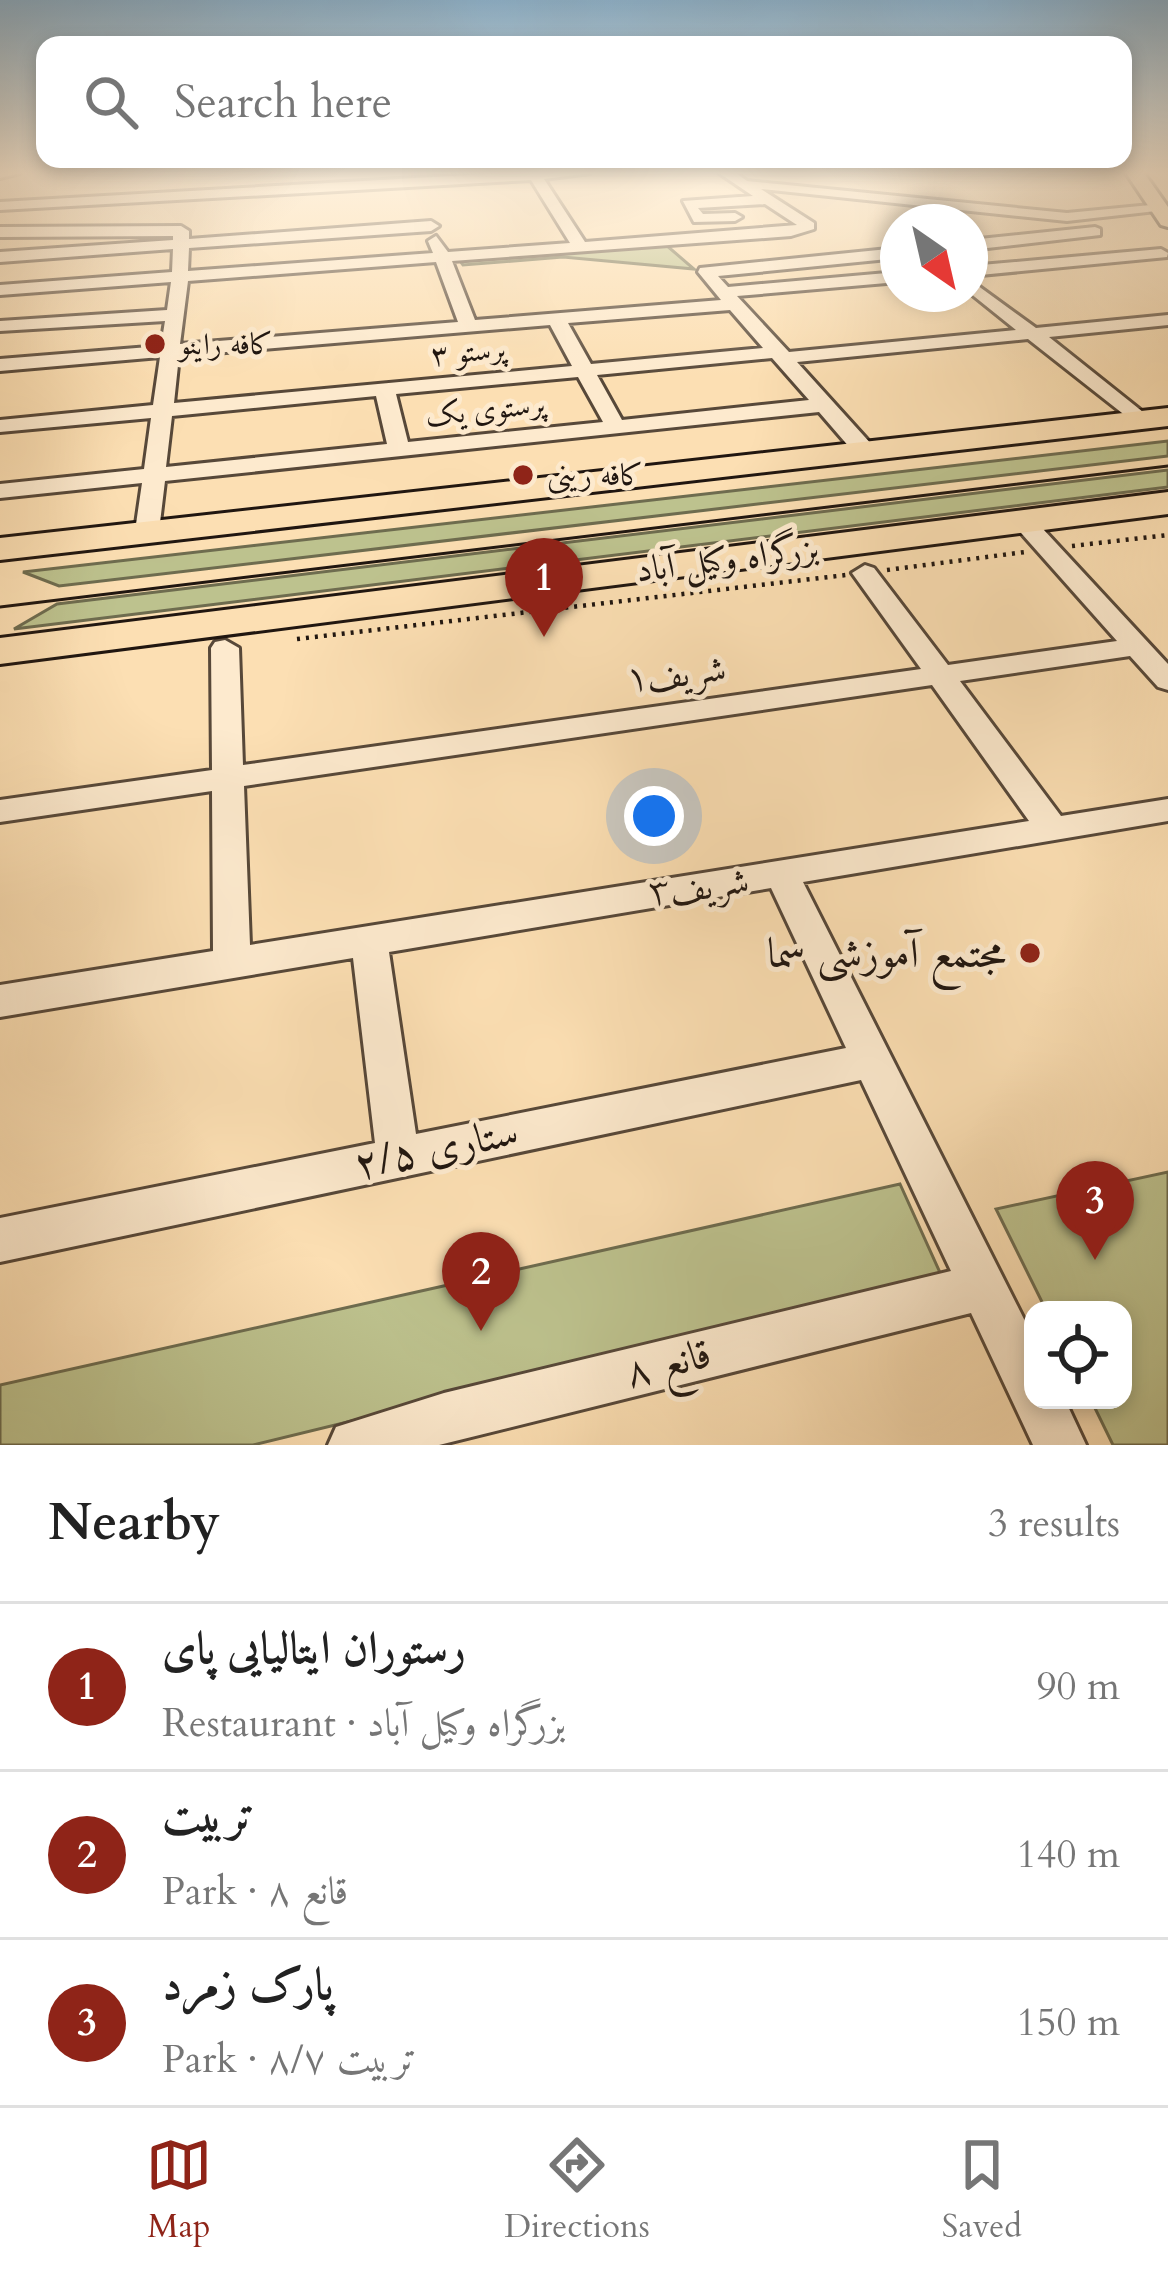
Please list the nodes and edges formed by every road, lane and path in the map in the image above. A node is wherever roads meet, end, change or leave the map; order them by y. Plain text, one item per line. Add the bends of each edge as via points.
1 (179, 240) edge
2 (240, 240) edge
3 (436, 240) edge
4 (576, 240) edge
5 (654, 240) edge
6 (1029, 240) edge
7 (1138, 240) edge
8 (988, 244) edge
9 (180, 245) junction
10 (580, 246) junction
11 (880, 255) edge
12 (1164, 256) edge
13 (0, 257) edge
14 (442, 258) junction
15 (988, 270) edge
16 (180, 275) junction
17 (880, 279) edge
18 (8, 292) edge
19 (730, 298) junction
20 (988, 299) edge
21 (173, 315) junction
22 (555, 317) junction
23 (1168, 320) edge
24 (468, 325) junction
25 (2, 330) edge
26 (1034, 334) junction
27 (168, 350) junction
28 (782, 355) junction
29 (0, 365) edge
30 (585, 370) junction
31 (385, 390) junction
32 (823, 405) junction
33 (161, 410) junction
34 (1160, 422) edge
35 (0, 427) edge
36 (616, 427) junction
37 (910, 446) junction
38 (399, 449) junction
39 (866, 451) junction
40 (968, 453) junction
41 (154, 475) junction
42 (0, 491) edge
43 (1168, 503) edge
44 (147, 531) junction
45 (1168, 535) edge
46 (1037, 536) junction
47 (0, 549) edge
48 (0, 563) edge
49 (866, 572) junction
50 (296, 639) dead end
51 (1136, 647) junction
52 (225, 648) dead end
53 (0, 651) edge
54 (940, 676) junction
55 (1168, 682) edge
56 (229, 779) junction
57 (1168, 810) edge
58 (0, 811) edge
59 (1053, 829) junction
60 (782, 874) junction
61 (369, 942) junction
62 (232, 965) junction
63 (0, 1001) edge
64 (872, 1060) junction
65 (398, 1155) junction
66 (0, 1240) edge
67 (982, 1287) junction
68 (1024, 1372) edge
69 (1042, 1409) edge
70 (446, 1431) edge
71 (354, 1445) edge
72 (1060, 1445) edge

1 - 9 street
2 - 9 street
3 - 14 street
4 - 10 street
5 - 10 street
6 - 8 street
7 - 12 street
9 - 13 street
9 - 16 street
10 - 14 street
11 - 19 street via 706,272
12 - 15 street
14 - 16 street
14 - 24 street
16 - 18 street
16 - 21 street
17 - 19 street
18 - 25 street
19 - 22 street
19 - 28 street
20 - 26 street
21 - 25 street
21 - 27 street
22 - 24 street
22 - 30 street
23 - 26 street, پرستو ۳
24 - 27 street
26 - 28 street, پرستو ۳
26 - 34 street
27 - 29 street
27 - 33 street
28 - 30 street, پرستو ۳
28 - 32 street
30 - 31 street, پرستو ۳
30 - 36 street
31 - 33 street, پرستو ۳
31 - 38 street
32 - 36 street, پرستوی یک
32 - 39 street
33 - 35 street, پرستو ۳
33 - 41 street
34 - 37 highway
34 - 40 highway
36 - 38 street, پرستوی یک
37 - 39 highway
37 - 40 highway
38 - 41 street, پرستوی یک
39 - 44 highway
40 - 48 highway
41 - 42 street, پرستوی یک
41 - 44 street
43 - 46 highway, بزرگراه وکیل آباد
44 - 47 highway
45 - 46 path
46 - 49 path
46 - 51 street
46 - 53 highway, بزرگراه وکیل آباد
49 - 50 path
49 - 54 street
51 - 54 street, شریف١
51 - 55 street
52 - 56 street
54 - 56 street, شریف١
54 - 59 street
56 - 58 street, شریف١
56 - 62 street
57 - 59 street, شریف٣
59 - 60 street, شریف٣
60 - 61 street, شریف٣
60 - 64 street
61 - 62 street, شریف٣
61 - 65 street
62 - 63 street, شریف٣
64 - 65 street, ستاری ۲/۵
64 - 67 street
65 - 66 street, ستاری ۲/۵
67 - 68 street
67 - 70 street, قانع ۸
69 - 72 street
70 - 71 street, قانع ۸

